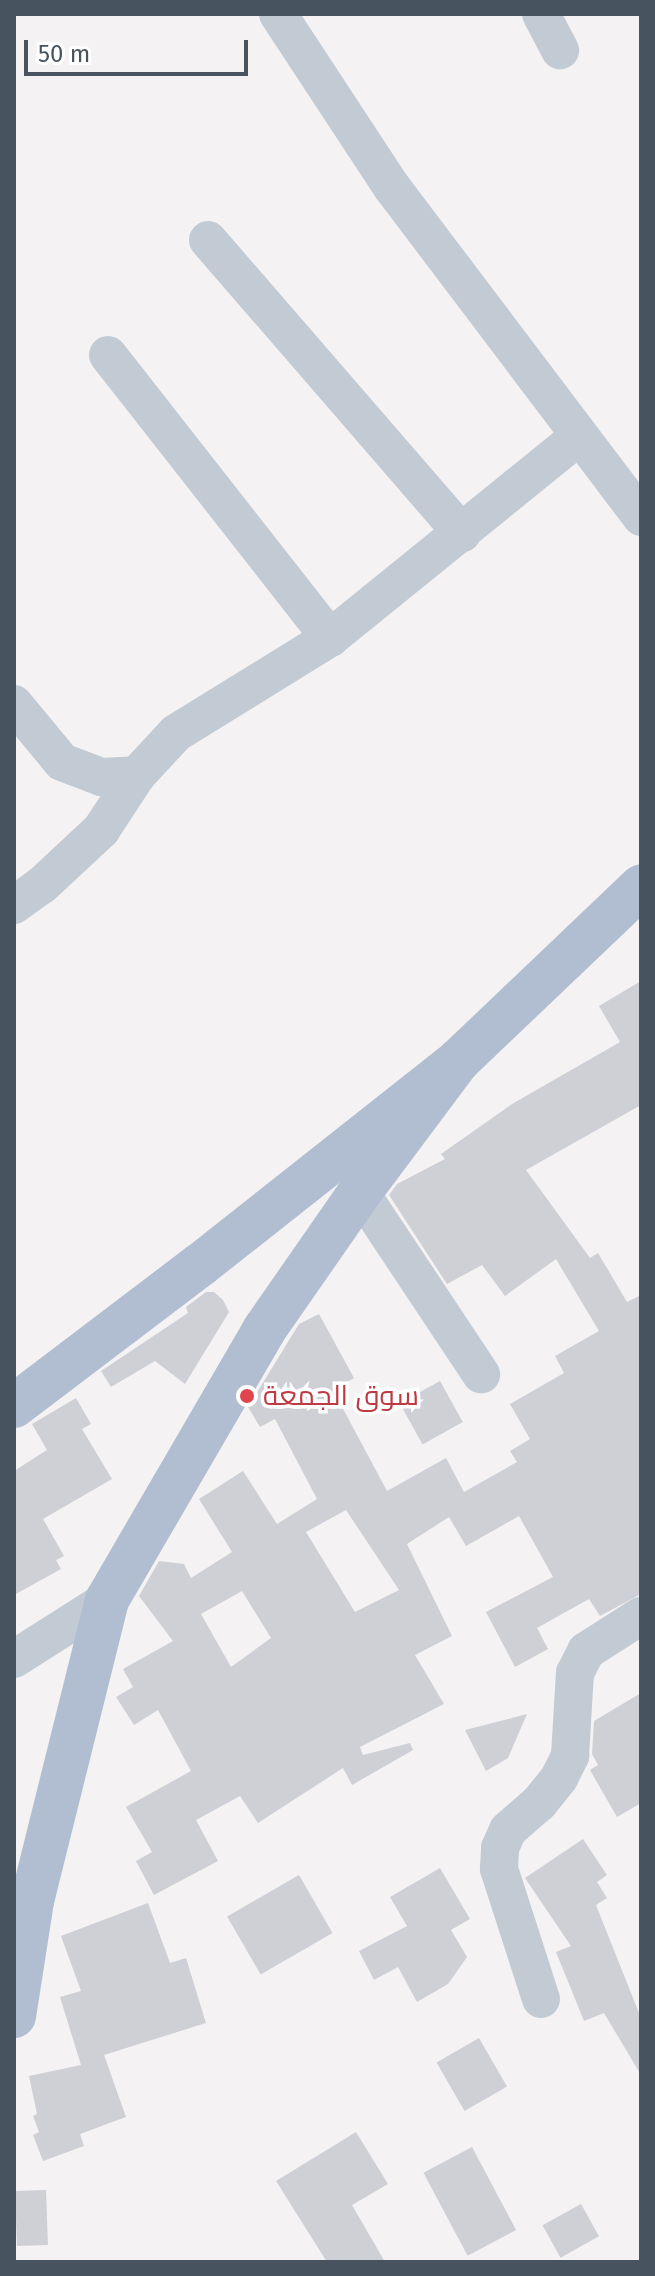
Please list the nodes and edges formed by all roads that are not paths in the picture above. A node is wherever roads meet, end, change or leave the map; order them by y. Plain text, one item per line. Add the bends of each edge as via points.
1 (278, 14) edge
2 (541, 14) edge
3 (560, 50) dead end
4 (208, 240) dead end
5 (108, 355) dead end
6 (578, 437) junction
7 (641, 517) edge
8 (462, 533) junction
9 (330, 638) junction
10 (14, 704) edge
11 (137, 775) junction
12 (641, 887) edge
13 (14, 905) edge
14 (458, 1061) junction
15 (360, 1192) junction
16 (257, 1220) junction
17 (290, 1293) junction
18 (481, 1374) dead end
19 (14, 1406) edge
20 (107, 1600) junction
21 (641, 1616) edge
22 (14, 1659) edge
23 (541, 1999) dead end
24 (14, 2016) edge

1 - 6 street via 391,186
2 - 3 street
4 - 8 street
5 - 9 street
6 - 7 street
6 - 8 street
8 - 9 street
9 - 11 street via 176,733
10 - 11 street via 62,762 101,777
11 - 13 street via 101,830
12 - 14 main road
14 - 15 main road
14 - 16 main road
15 - 17 main road
15 - 18 street
16 - 17 main road via 282,1227 297,1251
16 - 19 main road
17 - 20 main road
20 - 22 street
20 - 24 main road via 32,1901
21 - 23 street via 586,1651 575,1673 570,1756 559,1778 508,1830 500,1848 499,1869

